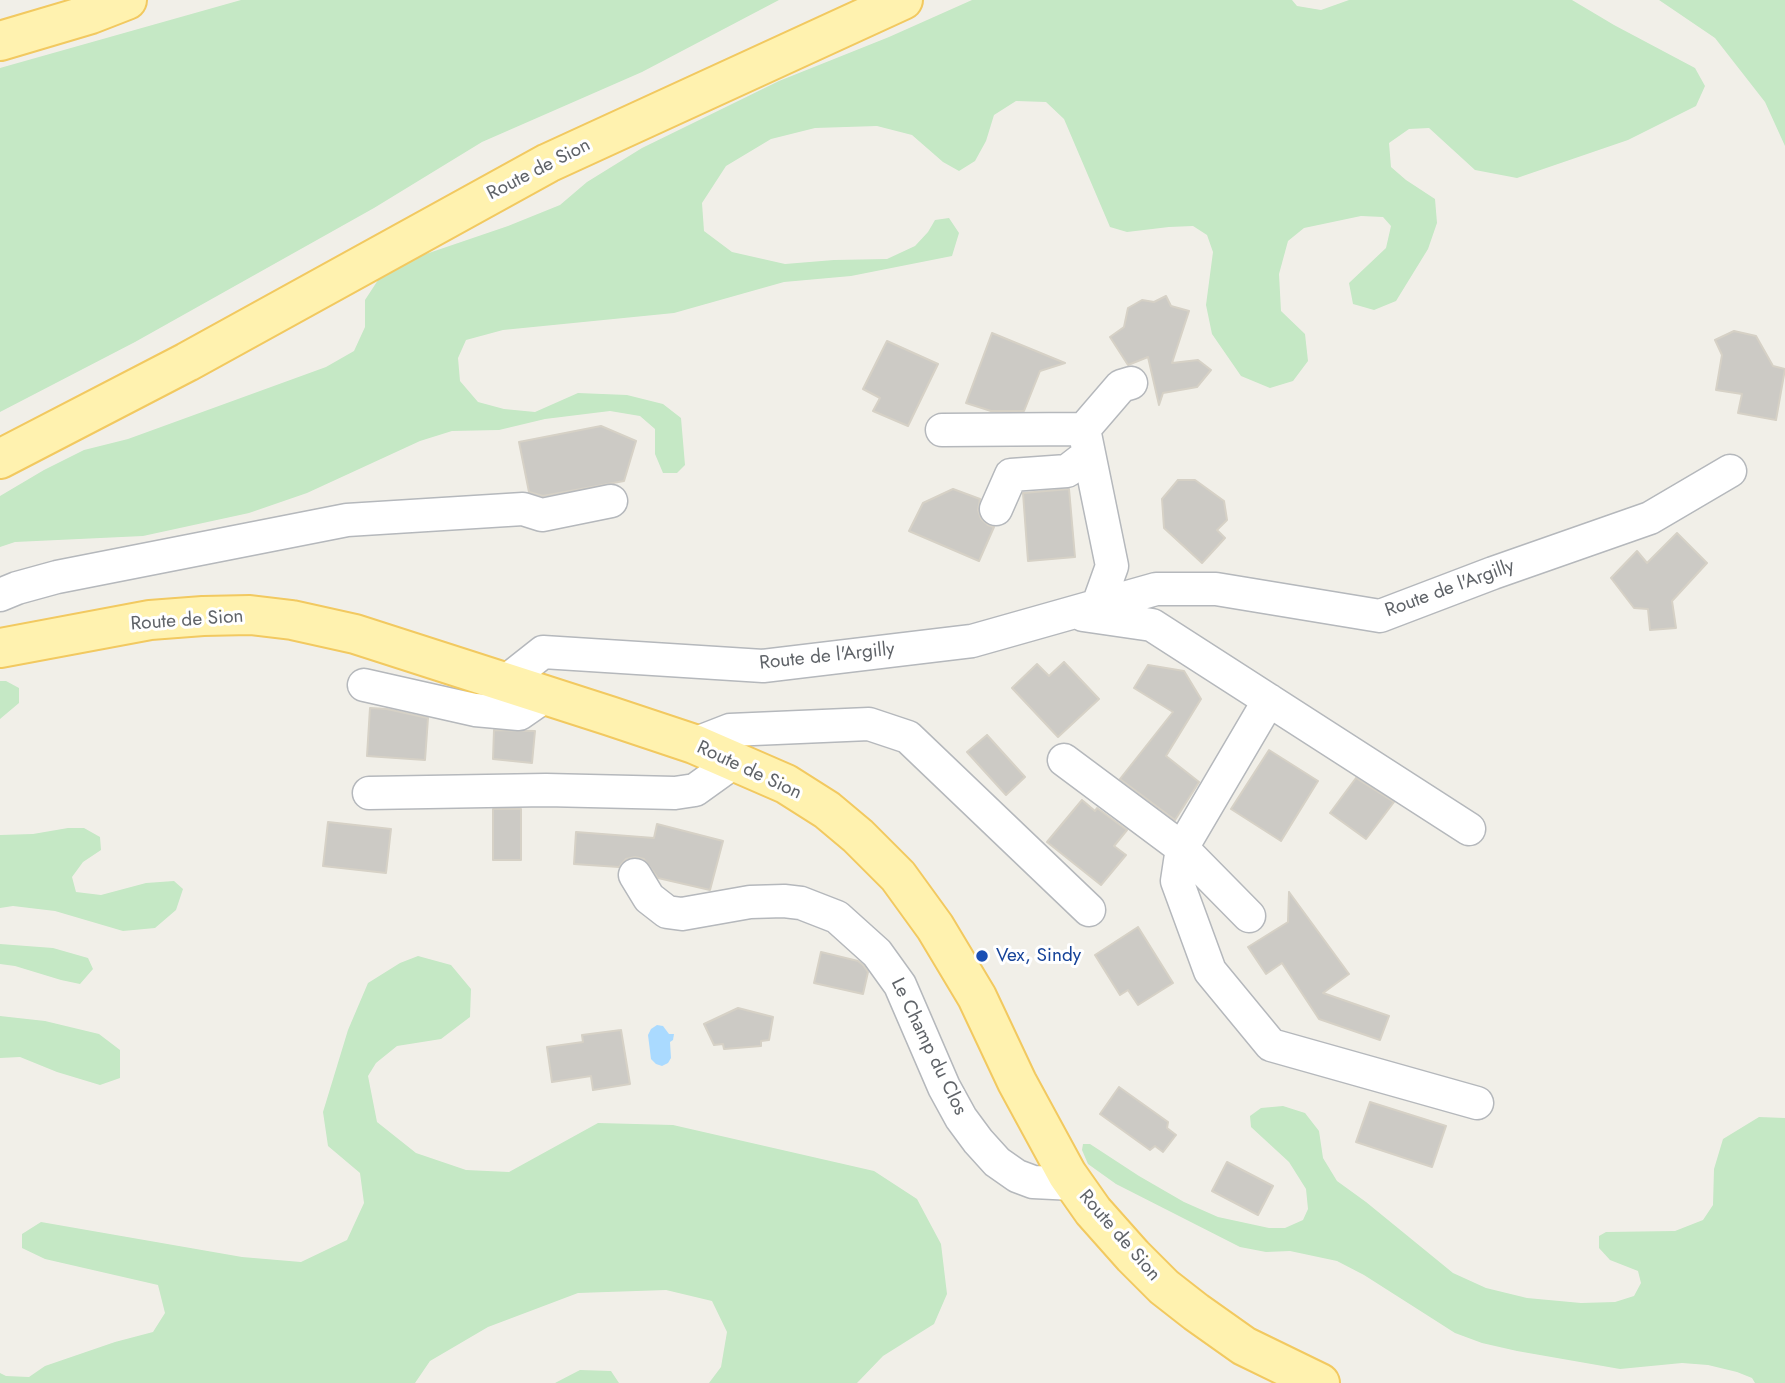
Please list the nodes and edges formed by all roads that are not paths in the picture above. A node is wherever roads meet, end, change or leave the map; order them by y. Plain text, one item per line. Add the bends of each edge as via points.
1 (127, 0) edge
2 (904, 0) edge
3 (0, 41) edge
4 (1131, 383) dead end
5 (942, 430) dead end
6 (1086, 442) junction
7 (0, 458) edge
8 (1730, 471) dead end
9 (611, 500) dead end
10 (996, 509) dead end
11 (0, 595) edge
12 (1085, 609) junction
13 (0, 648) edge
14 (505, 682) junction
15 (364, 685) dead end
16 (545, 696) junction
17 (1269, 700) junction
18 (694, 744) junction
19 (1064, 760) dead end
20 (734, 762) junction
21 (369, 793) dead end
22 (1469, 829) dead end
23 (1182, 848) junction
24 (635, 875) dead end
25 (1088, 910) dead end
26 (1249, 916) dead end
27 (1477, 1103) dead end
28 (1074, 1184) junction
29 (1320, 1383) edge

1 - 3 main road
2 - 7 main road, Route de Sion via 548,163 187,362
4 - 6 street via 1121,386
5 - 6 street
6 - 10 street via 1067,471 1011,475
6 - 12 street via 1112,566
8 - 12 street, Route de l'Argilly via 1650,518 1380,616 1216,589 1156,589
9 - 11 street via 542,515 523,509 347,520 57,577
12 - 14 street, Route de l'Argilly via 972,641 763,666 542,652
12 - 17 street, Route de l'Argilly via 1152,625
13 - 14 main road, Route de Sion via 150,621 250,615 355,634
14 - 16 main road, Route de Sion
15 - 16 street via 475,710 519,713
16 - 18 main road, Route de Sion
17 - 22 street, Route de l'Argilly
17 - 23 street
18 - 20 main road, Route de Sion
18 - 25 street via 730,730 869,724 908,737
19 - 23 street
20 - 21 street via 695,790 675,793
20 - 28 main road, Route de Sion via 786,784 827,810 898,876 977,997 1017,1082
23 - 26 street
23 - 27 street via 1177,881 1210,971 1271,1045
24 - 28 street, Le Champ du Clos via 649,898 667,912 784,901 837,917 877,953 900,985 944,1087 984,1148 1017,1177
28 - 29 main road, Route de Sion via 1164,1287 1244,1346

